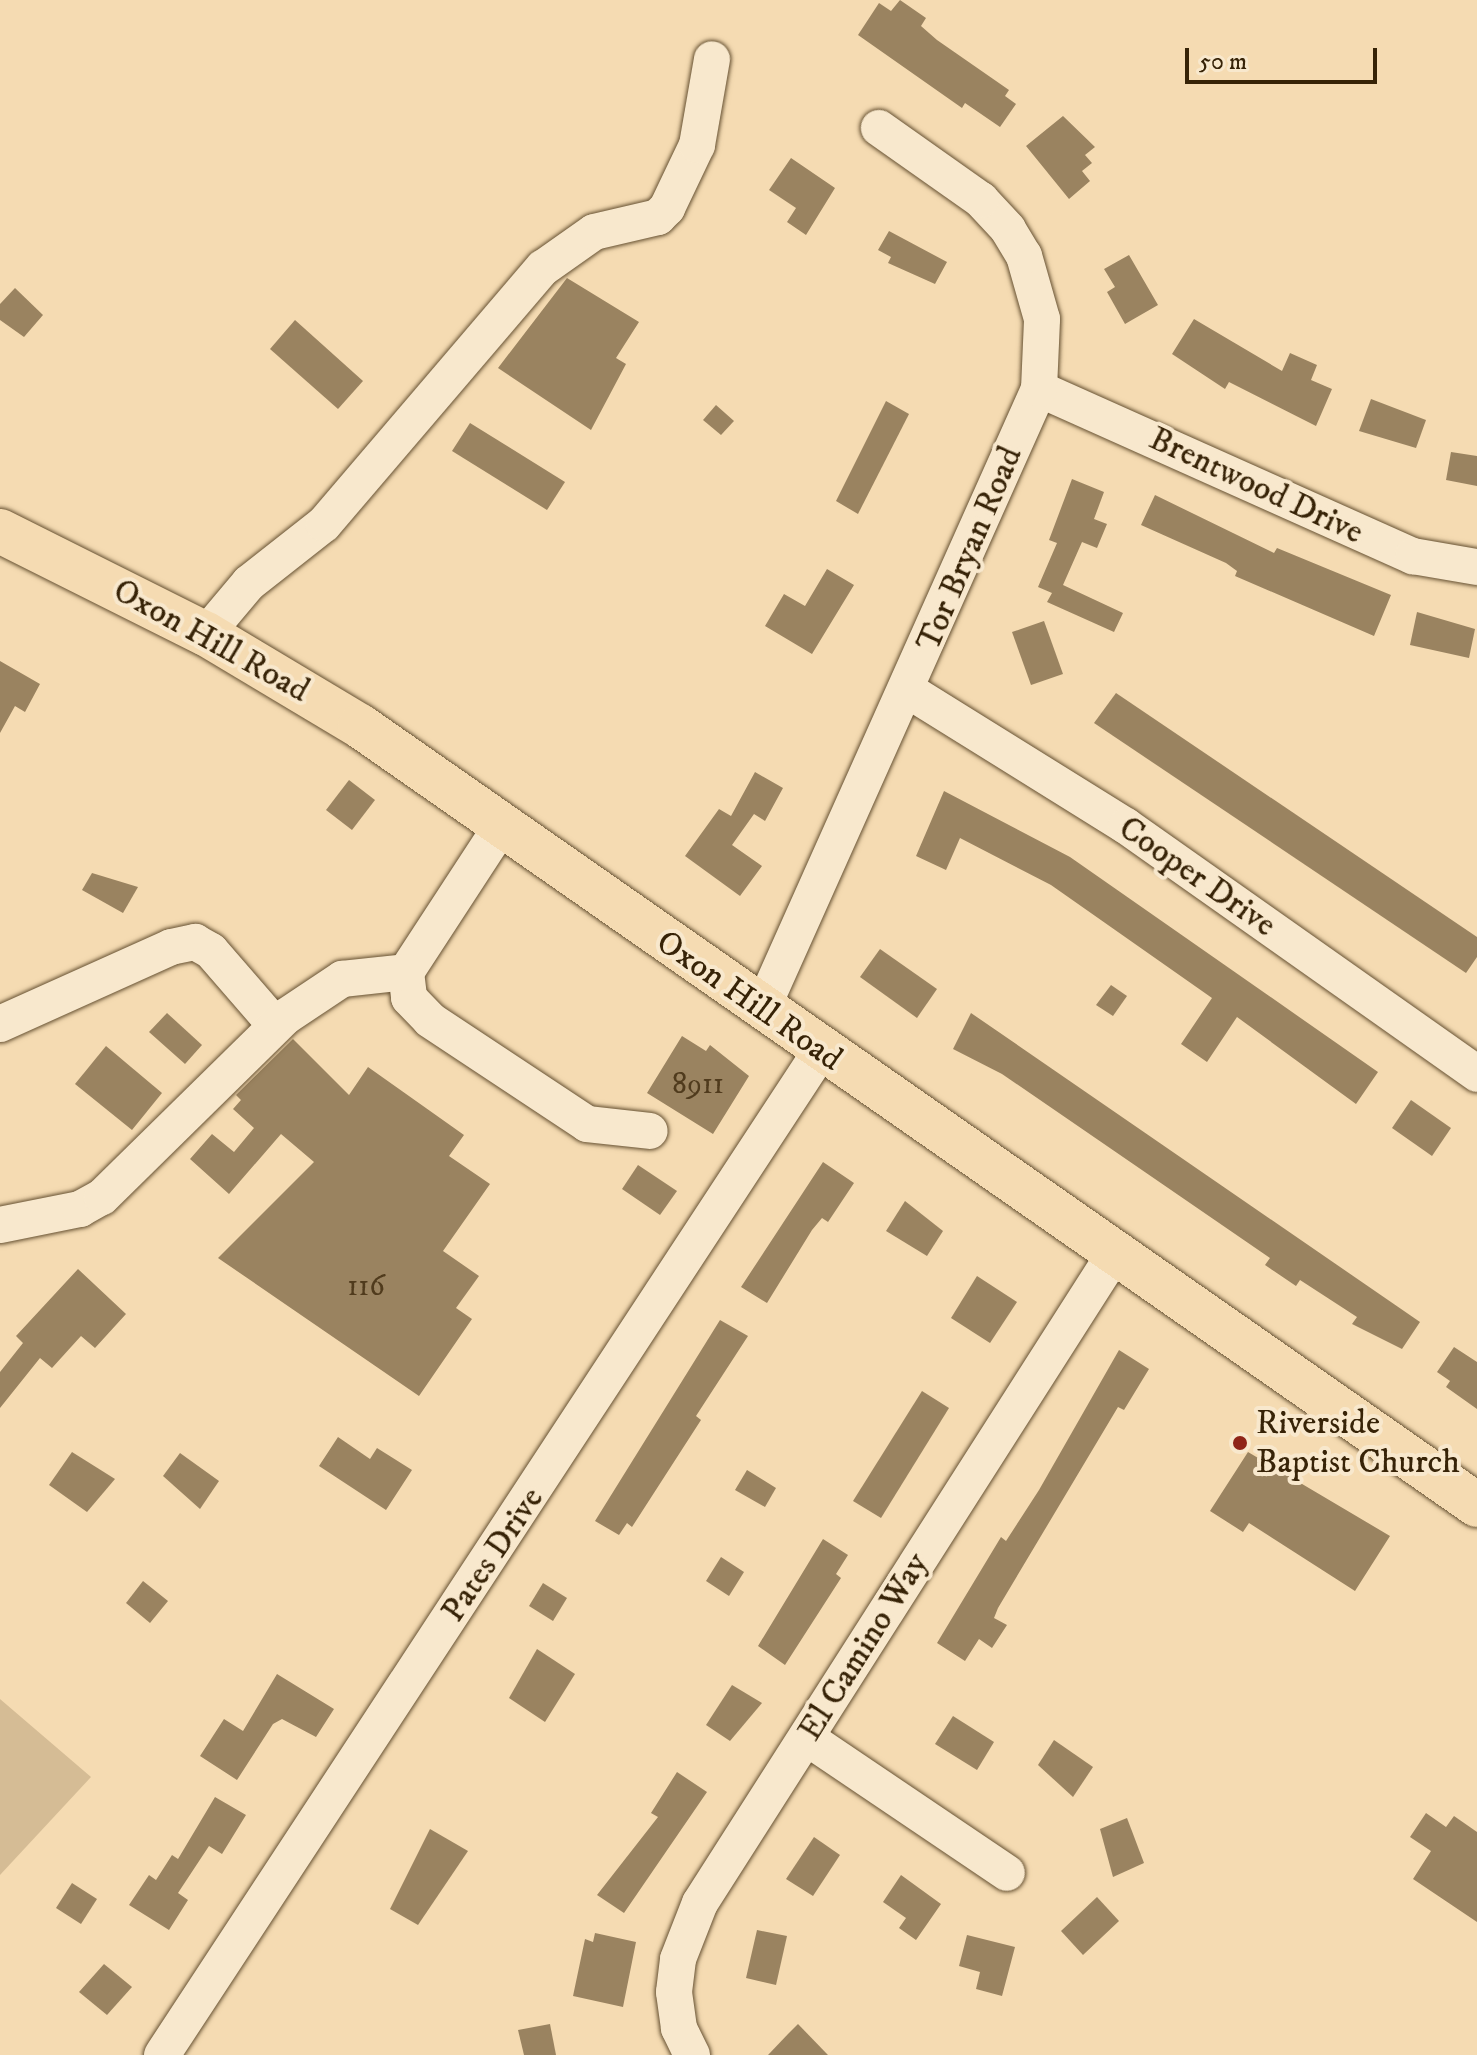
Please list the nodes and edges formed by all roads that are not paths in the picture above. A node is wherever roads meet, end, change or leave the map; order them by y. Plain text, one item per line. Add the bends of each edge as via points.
1 (712, 59) dead end
2 (879, 128) dead end
3 (1039, 389) junction
4 (0, 531) edge
5 (1477, 567) edge
6 (206, 634) junction
7 (909, 691) junction
8 (502, 825) junction
9 (406, 972) junction
10 (762, 1009) junction
11 (0, 1024) edge
12 (275, 1025) junction
13 (820, 1052) junction
14 (1477, 1074) edge
15 (650, 1131) dead end
16 (0, 1225) edge
17 (1113, 1256) junction
18 (1477, 1505) edge
19 (807, 1738) junction
20 (1007, 1873) dead end
21 (162, 2055) edge
22 (692, 2055) edge

1 - 6 street via 697,145 667,208 658,217 594,232 543,268 324,524 249,583
2 - 3 street, Tor Bryan Road via 956,181 1008,229 1024,256 1042,319
3 - 5 street, Brentwood Drive via 1383,544
3 - 7 street, Tor Bryan Road
4 - 6 main road, Oxon Hill Road
6 - 8 main road, Oxon Hill Road via 360,726
7 - 10 street, Tor Bryan Road
7 - 14 street, Cooper Drive via 1126,826
8 - 9 street
8 - 10 main road, Oxon Hill Road
9 - 12 street via 342,979
9 - 15 street via 409,998 430,1020 587,1124
10 - 13 main road, Oxon Hill Road
11 - 12 street via 171,947 195,942 211,951
12 - 16 street via 119,1186 80,1209
13 - 17 main road, Oxon Hill Road
13 - 21 street, Pates Drive
17 - 18 main road, Oxon Hill Road
17 - 19 street, El Camino Way
19 - 20 street
19 - 22 street, El Camino Way via 687,1930 674,1992 679,2028

